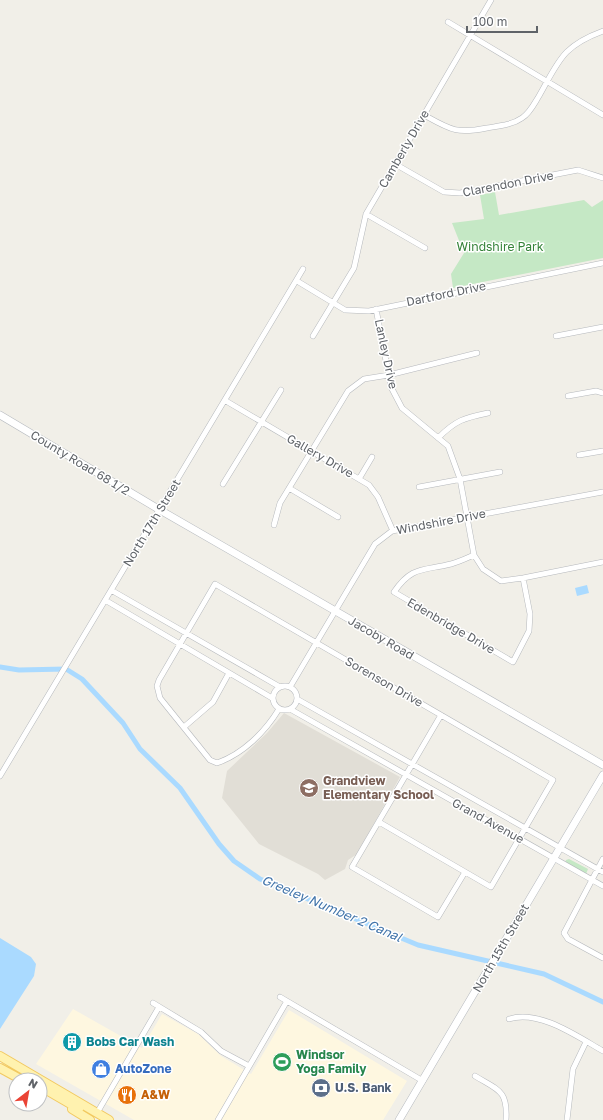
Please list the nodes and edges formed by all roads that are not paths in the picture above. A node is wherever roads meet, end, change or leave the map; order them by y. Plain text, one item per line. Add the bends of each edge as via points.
1 (491, 0) edge
2 (448, 22) dead end
3 (603, 32) edge
4 (470, 35) junction
5 (547, 82) junction
6 (424, 115) junction
7 (603, 115) edge
8 (396, 164) junction
9 (603, 178) edge
10 (366, 214) junction
11 (425, 248) dead end
12 (603, 263) edge
13 (304, 269) dead end
14 (297, 281) junction
15 (333, 303) junction
16 (376, 309) junction
17 (603, 326) edge
18 (313, 336) dead end
19 (556, 336) dead end
20 (477, 353) dead end
21 (389, 375) junction
22 (281, 390) dead end
23 (603, 393) edge
24 (568, 396) dead end
25 (226, 401) junction
26 (488, 413) dead end
27 (0, 416) edge
28 (261, 422) junction
29 (438, 438) junction
30 (311, 451) junction
31 (603, 451) edge
32 (579, 455) dead end
33 (372, 457) dead end
34 (500, 472) dead end
35 (359, 479) junction
36 (460, 479) junction
37 (223, 484) dead end
38 (419, 487) dead end
39 (289, 488) junction
40 (603, 492) edge
41 (160, 510) junction
42 (468, 516) junction
43 (338, 517) dead end
44 (274, 525) dead end
45 (393, 530) junction
46 (474, 555) junction
47 (603, 562) edge
48 (523, 578) junction
49 (111, 590) junction
50 (105, 600) junction
51 (335, 611) junction
52 (186, 633) junction
53 (317, 643) junction
54 (180, 644) junction
55 (229, 673) junction
56 (280, 687) junction
57 (290, 687) junction
58 (272, 698) junction
59 (297, 699) junction
60 (279, 709) junction
61 (290, 709) junction
62 (441, 715) junction
63 (184, 727) junction
64 (412, 764) junction
65 (603, 765) edge
66 (406, 775) junction
67 (603, 775) edge
68 (0, 776) edge
69 (379, 822) junction
70 (526, 828) junction
71 (519, 839) junction
72 (560, 848) junction
73 (554, 858) junction
74 (603, 859) edge
75 (598, 869) junction
76 (465, 872) junction
77 (603, 872) edge
78 (592, 880) junction
79 (603, 886) edge
80 (603, 958) edge
81 (280, 997) dead end
82 (287, 1001) junction
83 (153, 1003) dead end
84 (160, 1007) junction
85 (509, 1019) dead end
86 (586, 1042) junction
87 (603, 1051) edge
88 (0, 1056) edge
89 (249, 1066) junction
90 (475, 1076) dead end
91 (423, 1081) junction
92 (48, 1091) edge
93 (48, 1094) edge
94 (98, 1118) edge
95 (90, 1120) edge
96 (109, 1120) edge
97 (218, 1120) edge
98 (399, 1120) edge
99 (506, 1120) edge
100 (567, 1120) edge

1 - 4 street, Camberly Drive
2 - 4 street
3 - 5 street via 570,47
4 - 5 street
4 - 6 street, Camberly Drive
5 - 6 street via 527,113 506,125 466,132 449,129
5 - 7 street
6 - 8 street, Camberly Drive
8 - 9 street, Clarendon Drive via 444,192 460,194 578,170
8 - 10 street, Camberly Drive
10 - 11 street
10 - 15 street, Camberly Drive via 354,268
12 - 16 street, Dartford Drive
13 - 14 street, North 17th Street
14 - 15 street, Dartford Drive
14 - 25 street, North 17th Street
15 - 16 street, Dartford Drive via 345,310
15 - 18 street, Camberly Drive
16 - 21 street, Lanley Drive
17 - 19 street
20 - 21 street
21 - 29 street, Lanley Drive via 391,387 402,408
21 - 30 street via 364,379 348,391
22 - 28 street
23 - 24 street via 596,391
25 - 28 street, Gallery Drive
25 - 41 street, North 17th Street
26 - 29 street via 466,417 451,424
27 - 41 street, County Road 68 1/2
28 - 30 street, Gallery Drive
28 - 37 street
29 - 36 street, Lanley Drive via 448,446
30 - 35 street, Gallery Drive
30 - 39 street
31 - 32 street
33 - 35 street
34 - 36 street
35 - 45 street, Gallery Drive via 370,485
36 - 38 street
36 - 42 street, Lanley Drive
39 - 43 street
39 - 44 street via 280,503
40 - 42 street, Windshire Drive
41 - 49 street, North 17th Street
41 - 51 street, Jacoby Road
42 - 45 street, Windshire Drive
42 - 46 street, Lanley Drive
45 - 51 street, Windshire Drive via 375,544
46 - 48 street via 483,569 501,581
46 - 48 street, Edenbridge Drive via 452,564 415,571 403,579 394,592 513,662 529,631 530,614
47 - 48 street
49 - 50 street, North 17th Street
49 - 52 street
50 - 54 street
50 - 68 street, North 17th Street
51 - 53 street, Windshire Drive
51 - 65 street, Jacoby Road
52 - 53 street, Sorenson Drive via 215,584
52 - 54 street
52 - 56 street
53 - 57 street, Windshire Drive
53 - 62 street, Sorenson Drive
54 - 55 street
54 - 63 street via 157,686 160,698
55 - 58 street
55 - 63 street via 213,702
56 - 57 street
56 - 58 street
57 - 59 street via 295,691
58 - 60 street via 274,705
59 - 61 street via 295,706
59 - 64 street, Grand Avenue
60 - 61 street
60 - 63 street via 260,735 244,748 217,763 210,760
61 - 66 street, Grand Avenue
62 - 64 street
62 - 70 street, Sorenson Drive via 553,780
64 - 66 street
64 - 70 street, Grand Avenue
66 - 69 street
66 - 71 street, Grand Avenue
67 - 72 street, North 15th Street
69 - 76 street
69 - 76 street via 352,868 438,917
70 - 71 street
70 - 72 street, Grand Avenue
71 - 73 street, Grand Avenue
71 - 76 street via 491,887
72 - 73 street, North 15th Street
72 - 75 street, Grand Avenue
73 - 78 street, Grand Avenue
73 - 91 street, North 15th Street
74 - 75 street
75 - 77 street, Grand Avenue
75 - 78 street
78 - 79 street, Grand Avenue
78 - 80 street via 564,934 568,939
81 - 82 street
82 - 89 street
82 - 91 street
83 - 84 street
84 - 89 street
84 - 94 street
85 - 86 street via 524,1016 544,1020
86 - 87 street
86 - 100 street via 572,1073
88 - 94 main road
89 - 97 street
90 - 99 street via 504,1096 507,1106
91 - 98 street, North 15th Street
92 - 94 main road
93 - 95 main road
94 - 96 main road

